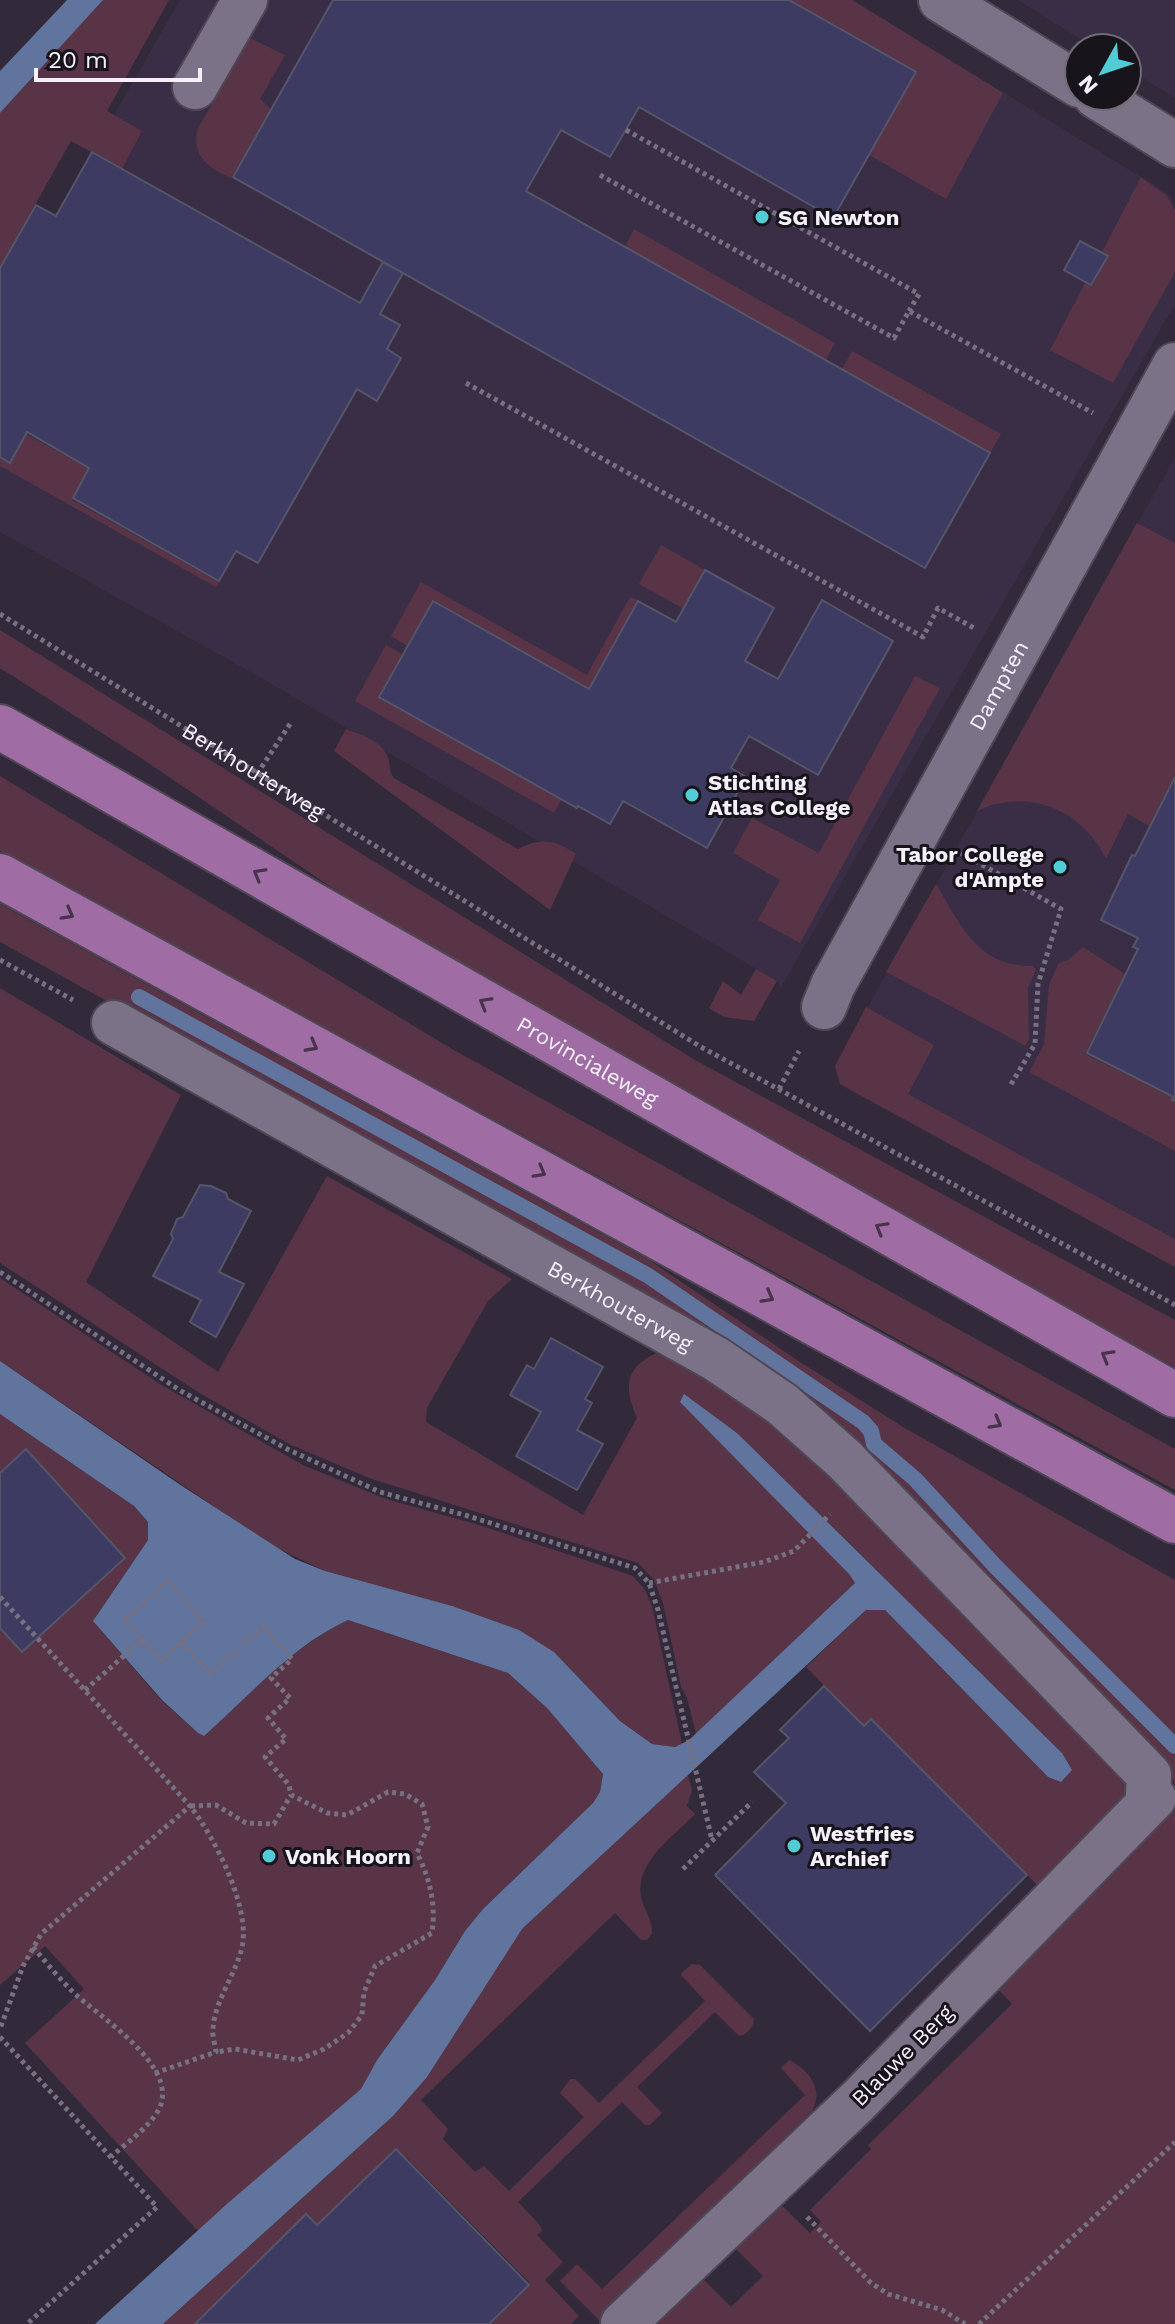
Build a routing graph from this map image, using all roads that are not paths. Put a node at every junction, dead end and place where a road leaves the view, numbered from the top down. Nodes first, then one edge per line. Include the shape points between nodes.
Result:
1 (245, 0) edge
2 (941, 0) edge
3 (1063, 75) edge
4 (195, 87) dead end
5 (1122, 112) edge
6 (1175, 145) edge
7 (1175, 365) edge
8 (0, 727) edge
9 (0, 876) edge
10 (824, 1007) dead end
11 (114, 1023) road end
12 (1175, 1395) edge
13 (1175, 1521) edge
14 (1149, 1775) joint
15 (623, 2324) edge

1 - 4 street
2 - 3 street
5 - 6 street
7 - 10 street, Dampten
12 -> 8 main road, Provincialeweg
9 -> 13 main road
11 - 14 street, Berkhouterweg via 702,1351 782,1404 851,1467
14 - 15 street, Blauwe Berg via 1148,1795 1154,1798 869,2090

